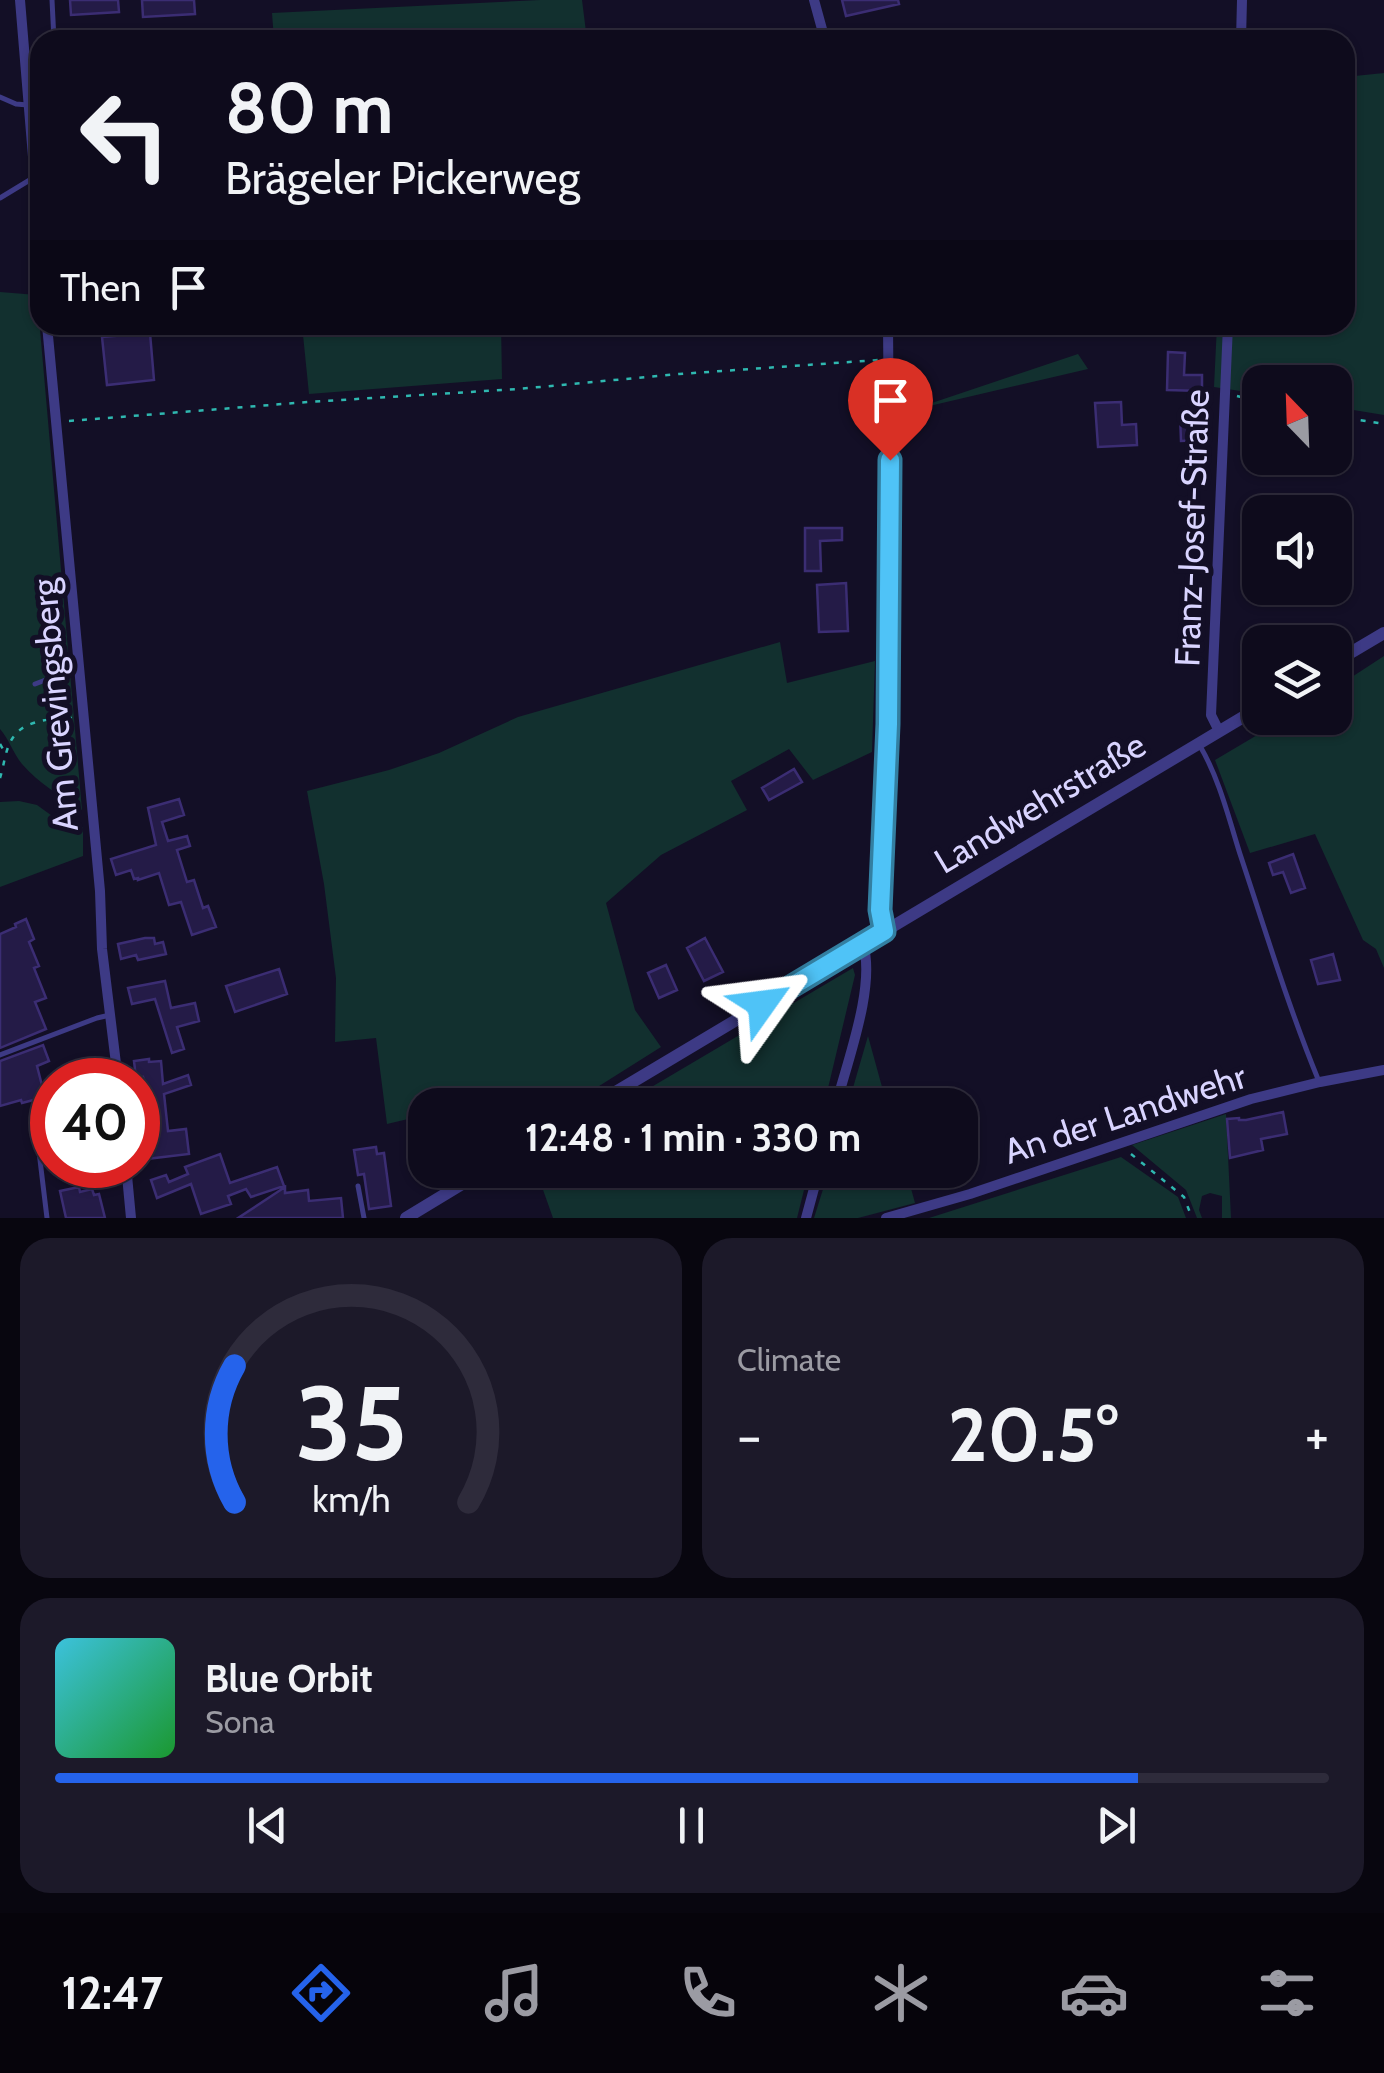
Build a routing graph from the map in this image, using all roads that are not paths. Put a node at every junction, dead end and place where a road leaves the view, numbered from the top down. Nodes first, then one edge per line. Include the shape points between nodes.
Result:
1 (20, 0) edge
2 (52, 0) edge
3 (814, 0) edge
4 (1242, 0) edge
5 (54, 30) edge
6 (822, 30) edge
7 (1240, 30) edge
8 (30, 71) edge
9 (0, 97) edge
10 (30, 105) edge
11 (30, 180) edge
12 (0, 197) edge
13 (48, 335) edge
14 (889, 335) edge
15 (1228, 335) edge
16 (1384, 632) edge
17 (1352, 652) edge
18 (79, 672) junction
19 (35, 684) dead end
20 (1242, 717) edge
21 (1219, 731) junction
22 (1198, 744) junction
23 (884, 931) junction
24 (863, 944) junction
25 (112, 1015) junction
26 (0, 1055) edge
27 (116, 1058) edge
28 (1384, 1070) edge
29 (1320, 1082) junction
30 (622, 1088) edge
31 (840, 1088) edge
32 (358, 1186) dead end
33 (43, 1188) edge
34 (128, 1188) edge
35 (455, 1188) edge
36 (814, 1188) edge
37 (47, 1218) edge
38 (131, 1218) edge
39 (364, 1218) edge
40 (406, 1218) edge
41 (806, 1218) edge
42 (886, 1218) edge

1 - 8 street
2 - 5 lane
3 - 6 street
4 - 7 street
9 - 10 lane
11 - 12 lane
13 - 18 street, Am Grevingsberg
14 - 23 street
15 - 21 street, Franz-Josef-Straße via 1212,715
16 - 17 street
18 - 19 lane
18 - 25 street, Am Grevingsberg
20 - 21 street, Landwehrstraße
21 - 22 street, Landwehrstraße
22 - 23 street, Landwehrstraße
22 - 29 lane
23 - 24 street, Landwehrstraße
24 - 30 street, Landwehrstraße
24 - 31 street via 863,999
25 - 26 lane
25 - 27 street, Am Grevingsberg
28 - 29 street, An der Landwehr
29 - 42 street, An der Landwehr
32 - 39 lane
33 - 37 lane
34 - 38 street
35 - 40 street
36 - 41 street

